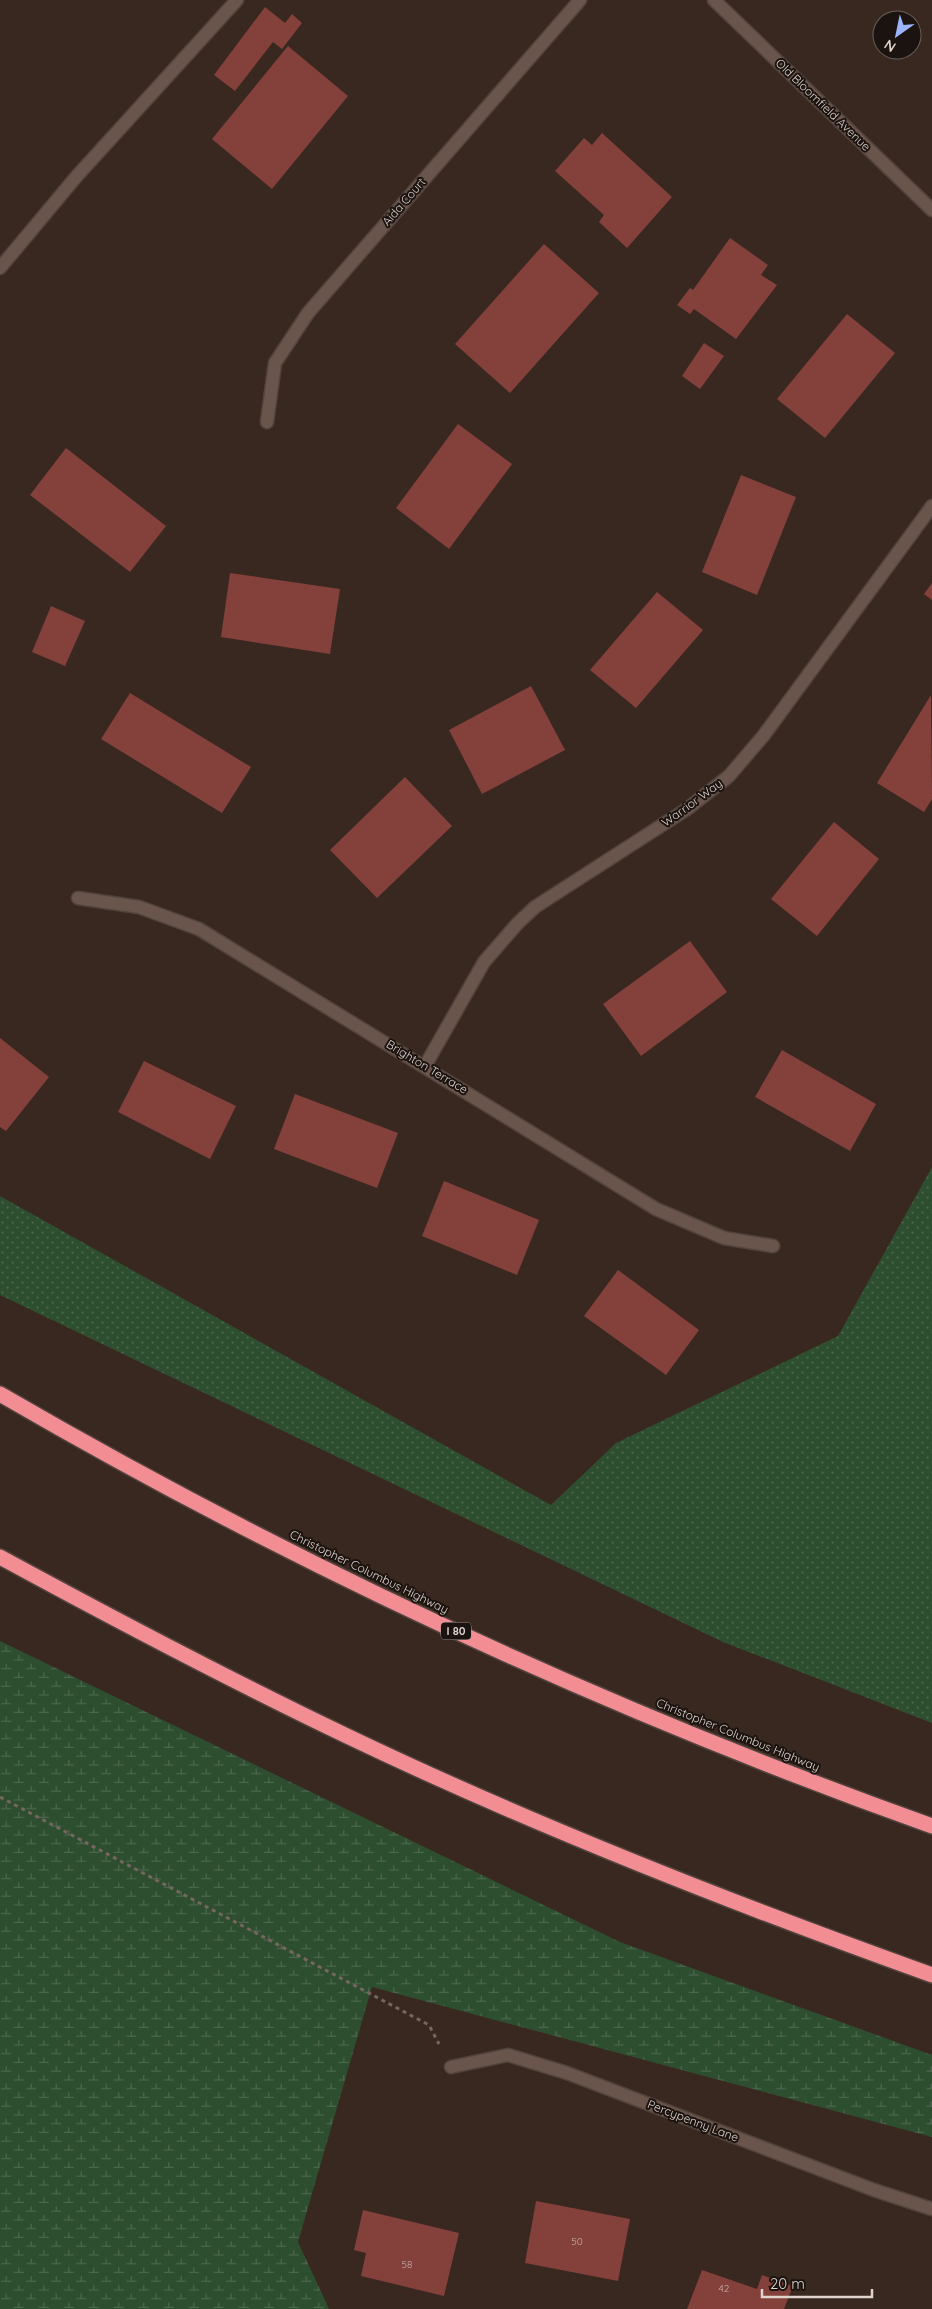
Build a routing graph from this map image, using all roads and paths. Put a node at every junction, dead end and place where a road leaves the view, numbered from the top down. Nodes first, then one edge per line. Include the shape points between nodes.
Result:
1 (237, 0) edge
2 (580, 0) edge
3 (722, 2) edge
4 (932, 210) edge
5 (0, 268) edge
6 (266, 422) dead end
7 (932, 506) edge
8 (78, 898) dead end
9 (425, 1066) junction
10 (773, 1246) dead end
11 (0, 1394) edge
12 (0, 1557) edge
13 (0, 1797) edge
14 (932, 1826) edge
15 (932, 1975) edge
16 (451, 2067) joint
17 (932, 2209) edge

1 - 5 street via 76,177
2 - 6 street, Aida Court via 308,313 275,363
3 - 4 street, Old Bloomfield Avenue
7 - 9 street, Warrior Way via 764,735 729,776 687,809 535,907 517,924 484,962
8 - 9 street, Brighton Terrace via 139,907 199,929
9 - 10 street, Brighton Terrace via 656,1209 724,1238
11 - 14 highway, Christopher Columbus Highway / I 80 via 167,1487 417,1613 657,1719
12 - 15 highway via 233,1679 473,1793 728,1900
13 - 16 path via 429,2025
16 - 17 street, Percypenny Lane via 508,2054

